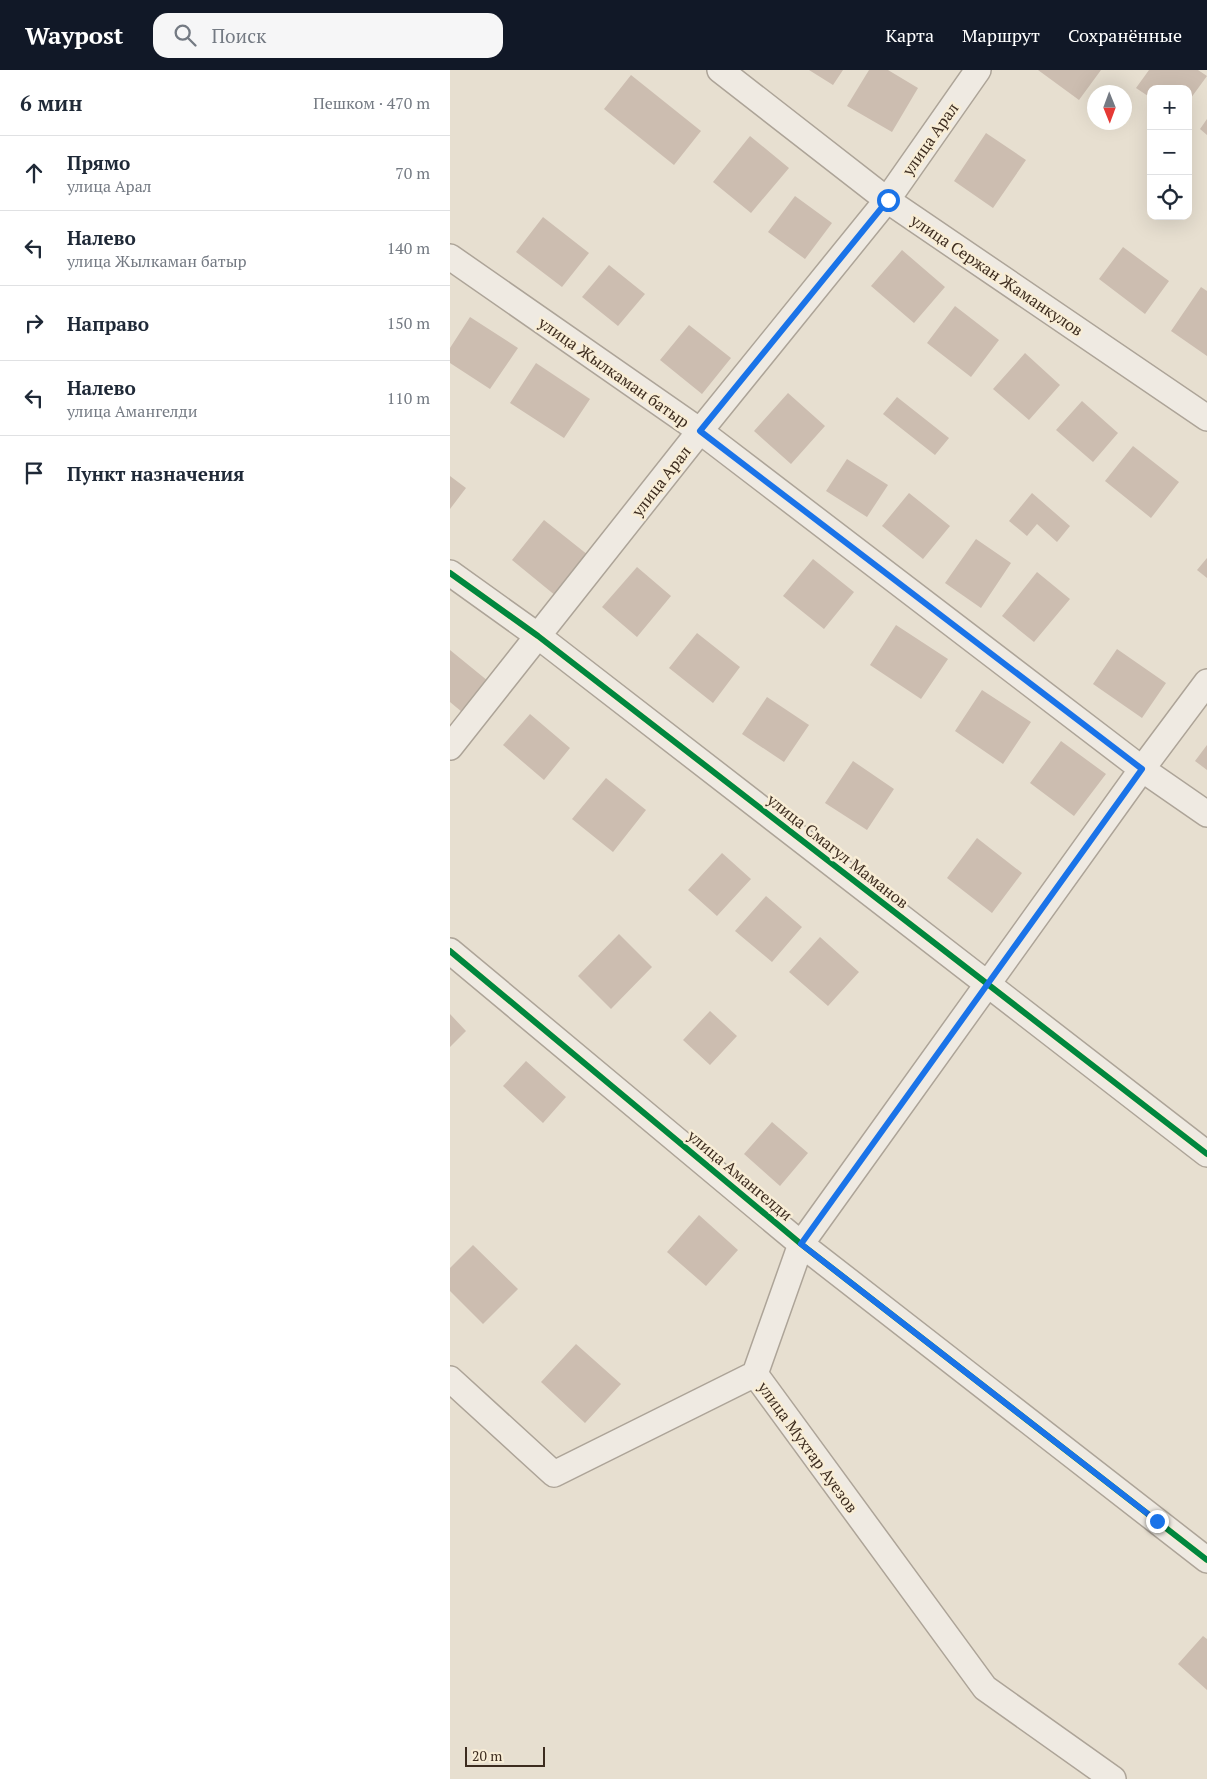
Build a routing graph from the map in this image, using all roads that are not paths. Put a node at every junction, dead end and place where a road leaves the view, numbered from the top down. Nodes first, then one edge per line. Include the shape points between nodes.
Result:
1 (720, 70) edge
2 (978, 70) edge
3 (888, 200) junction
4 (450, 258) edge
5 (1207, 418) edge
6 (700, 431) junction
7 (450, 572) edge
8 (538, 636) junction
9 (1207, 682) edge
10 (450, 747) edge
11 (1142, 769) junction
12 (1207, 814) edge
13 (450, 952) edge
14 (987, 984) junction
15 (1207, 1154) edge
16 (801, 1244) junction
17 (754, 1374) junction
18 (450, 1379) edge
19 (1207, 1560) edge
20 (1113, 1779) edge

1 - 3 street, улица Сержан Жаманкулов
2 - 3 street, улица Арал
3 - 5 street, улица Сержан Жаманкулов
3 - 6 street, улица Арал
4 - 6 street, улица Жылкаман батыр
6 - 8 street, улица Арал
6 - 11 street, улица Жылкаман батыр
7 - 8 street, улица Смагул Маманов
8 - 10 street, улица Арал
8 - 14 street, улица Смагул Маманов
9 - 11 street
11 - 12 street, улица Жылкаман батыр
11 - 14 street
13 - 16 street, улица Амангелди
14 - 15 street, улица Смагул Маманов
14 - 16 street
16 - 17 street
16 - 19 street, улица Амангелди
17 - 18 street, улица Мухтар Ауезов via 554,1474
17 - 20 street, улица Мухтар Ауезов via 985,1688

